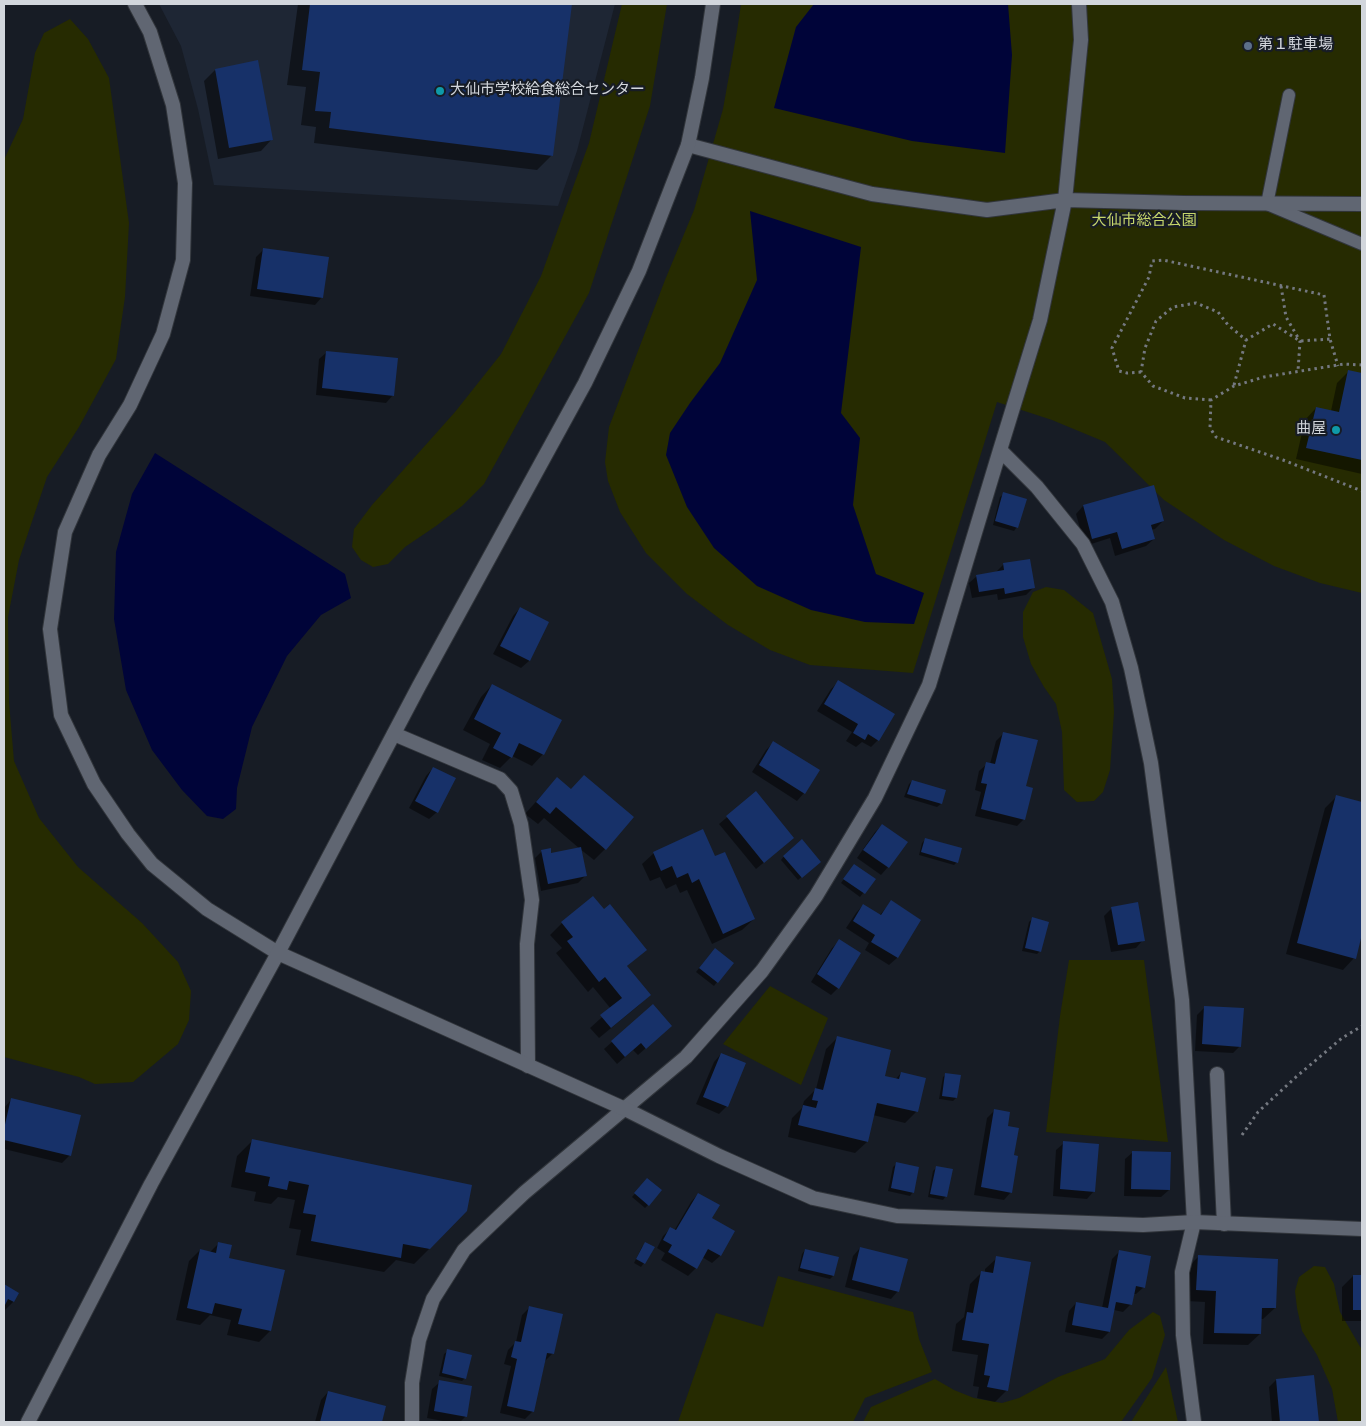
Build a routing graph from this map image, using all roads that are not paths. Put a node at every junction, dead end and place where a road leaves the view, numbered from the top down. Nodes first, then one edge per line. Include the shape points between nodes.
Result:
1 (136, 4) edge
2 (713, 4) edge
3 (1079, 4) edge
4 (1289, 95) dead end
5 (688, 145) junction
6 (1065, 200) junction
7 (1268, 204) junction
8 (1362, 204) edge
9 (1362, 244) edge
10 (1000, 450) junction
11 (394, 734) junction
12 (278, 953) junction
13 (528, 1066) junction
14 (1217, 1074) dead end
15 (625, 1109) junction
16 (1194, 1222) junction
17 (1224, 1224) junction
18 (1362, 1229) edge
19 (28, 1422) edge
20 (412, 1422) edge
21 (1194, 1422) edge

1 - 12 street via 150,32 173,104 185,183 183,260 163,334 130,405 99,455 65,532 50,629 61,714 94,784 152,864 207,909
2 - 5 street
3 - 6 street via 1081,40
4 - 7 lane
5 - 6 street via 872,194 987,210
5 - 11 street via 639,270 585,383
6 - 7 street
6 - 10 street via 1040,320
7 - 8 street
7 - 9 lane
10 - 15 street via 929,685 875,798 816,896 762,971 686,1057
10 - 16 street via 1037,488 1083,544 1112,602 1131,668 1151,763 1182,1000
11 - 12 street
11 - 13 street via 500,780 511,792 521,824 532,900 527,944
12 - 13 street
12 - 19 street via 151,1184
13 - 15 street
14 - 17 street
15 - 16 street via 718,1156 813,1198 897,1216 1143,1225
15 - 20 street via 524,1192 464,1250 433,1299 419,1340 412,1383
16 - 17 street
16 - 21 street via 1182,1272 1183,1335
17 - 18 street

